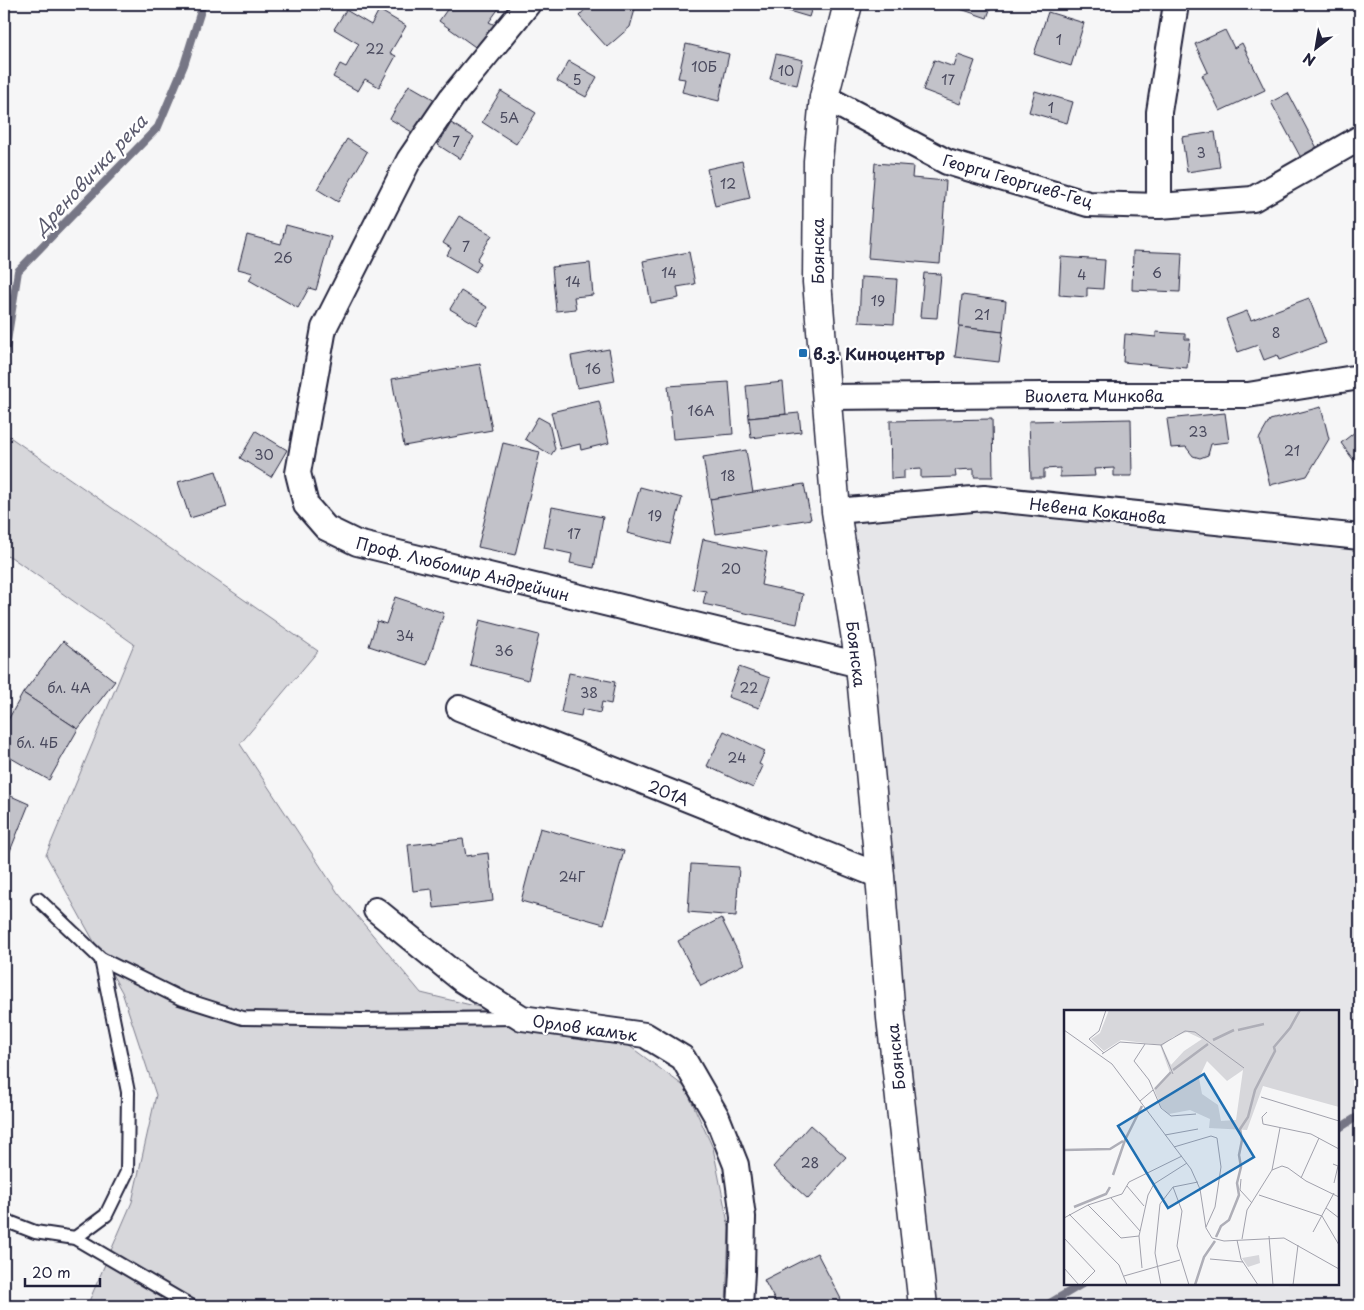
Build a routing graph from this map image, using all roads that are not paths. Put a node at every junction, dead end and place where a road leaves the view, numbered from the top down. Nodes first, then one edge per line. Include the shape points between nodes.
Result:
1 (528, 4) edge
2 (848, 4) edge
3 (1176, 4) edge
4 (824, 97) junction
5 (1360, 138) edge
6 (1159, 206) junction
7 (1360, 378) edge
8 (826, 397) junction
9 (836, 511) junction
10 (1360, 537) edge
11 (860, 666) junction
12 (459, 708) dead end
13 (880, 876) junction
14 (38, 900) dead end
15 (376, 910) dead end
16 (101, 959) junction
17 (522, 1018) junction
18 (4, 1220) edge
19 (75, 1238) junction
20 (191, 1306) edge
21 (740, 1306) edge
22 (923, 1306) edge

1 - 11 street, Проф. Любомир Андрейчин via 452,97 409,160 324,328 298,473 306,505 326,528 357,543
2 - 4 main road, Боянска
3 - 6 street via 1159,112
4 - 6 street, Георги Георгиев-Гец via 947,162 1088,204
4 - 8 main road, Боянска via 818,161 817,282
5 - 6 street, Георги Георгиев-Гец via 1253,199
7 - 8 street, Виолета Минкова via 1248,395
8 - 9 main road, Боянска
9 - 10 street, Невена Коканова via 984,498
9 - 11 main road, Боянска
11 - 13 main road, Боянска
12 - 13 street, 201А
13 - 22 main road, Боянска via 891,1018
14 - 16 lane
15 - 17 street, Орлов камък via 462,980
16 - 17 lane via 180,998 243,1018
16 - 19 lane via 128,1092 127,1172 106,1215
17 - 21 street, Орлов камък via 645,1035 683,1058 717,1117 736,1166 743,1217
18 - 19 lane via 35,1232
19 - 20 lane

